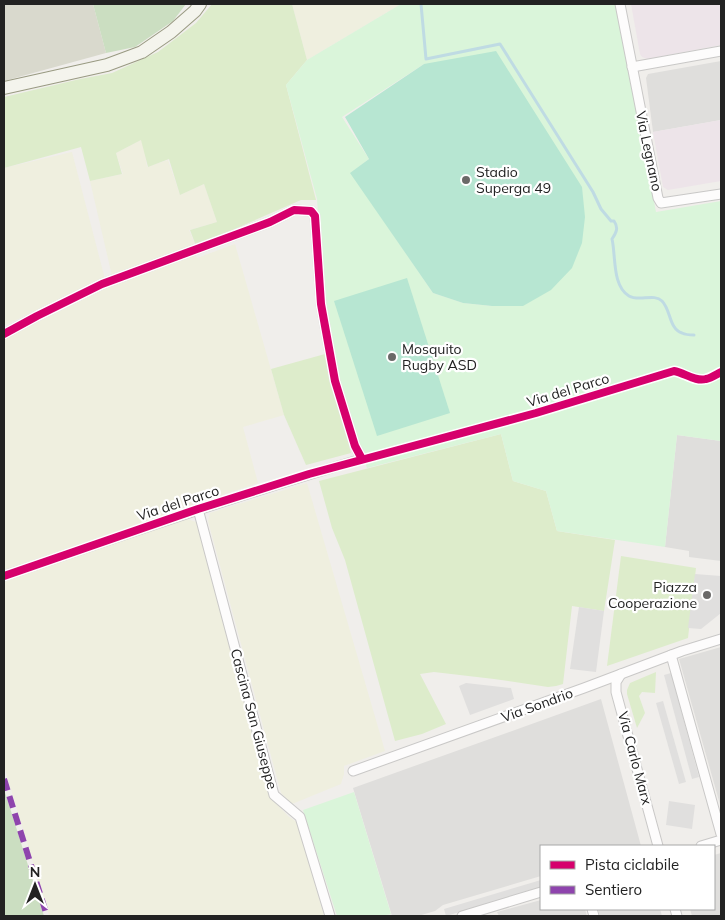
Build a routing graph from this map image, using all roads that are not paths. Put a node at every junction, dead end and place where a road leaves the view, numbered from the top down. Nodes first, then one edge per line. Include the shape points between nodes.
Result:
1 (200, 4) edge
2 (620, 4) edge
3 (721, 51) edge
4 (632, 67) junction
5 (4, 88) edge
6 (721, 194) edge
7 (4, 334) edge
8 (198, 509) junction
9 (4, 576) edge
10 (721, 639) edge
11 (671, 655) junction
12 (624, 673) junction
13 (353, 771) dead end
14 (721, 834) edge
15 (721, 840) edge
16 (658, 845) edge
17 (704, 845) edge
18 (540, 892) edge
19 (490, 912) edge
20 (330, 916) edge
21 (462, 916) edge

1 - 5 main road via 171,32 142,52 107,65
2 - 4 street
3 - 4 street
4 - 6 street, Via Legnano via 661,204
7 - 8 street, Via del Parco via 102,284 270,222 294,210 310,211 315,216 321,304 335,381 362,459
8 - 9 street, Via del Parco
8 - 20 street, Cascina San Giuseppe via 274,795 300,817
10 - 11 street, Via Sondrio
11 - 12 street, Via Sondrio
11 - 14 street
12 - 13 street, Via Sondrio
12 - 16 street, Via Carlo Marx via 617,679 616,692
15 - 17 street
18 - 19 street
19 - 21 street

